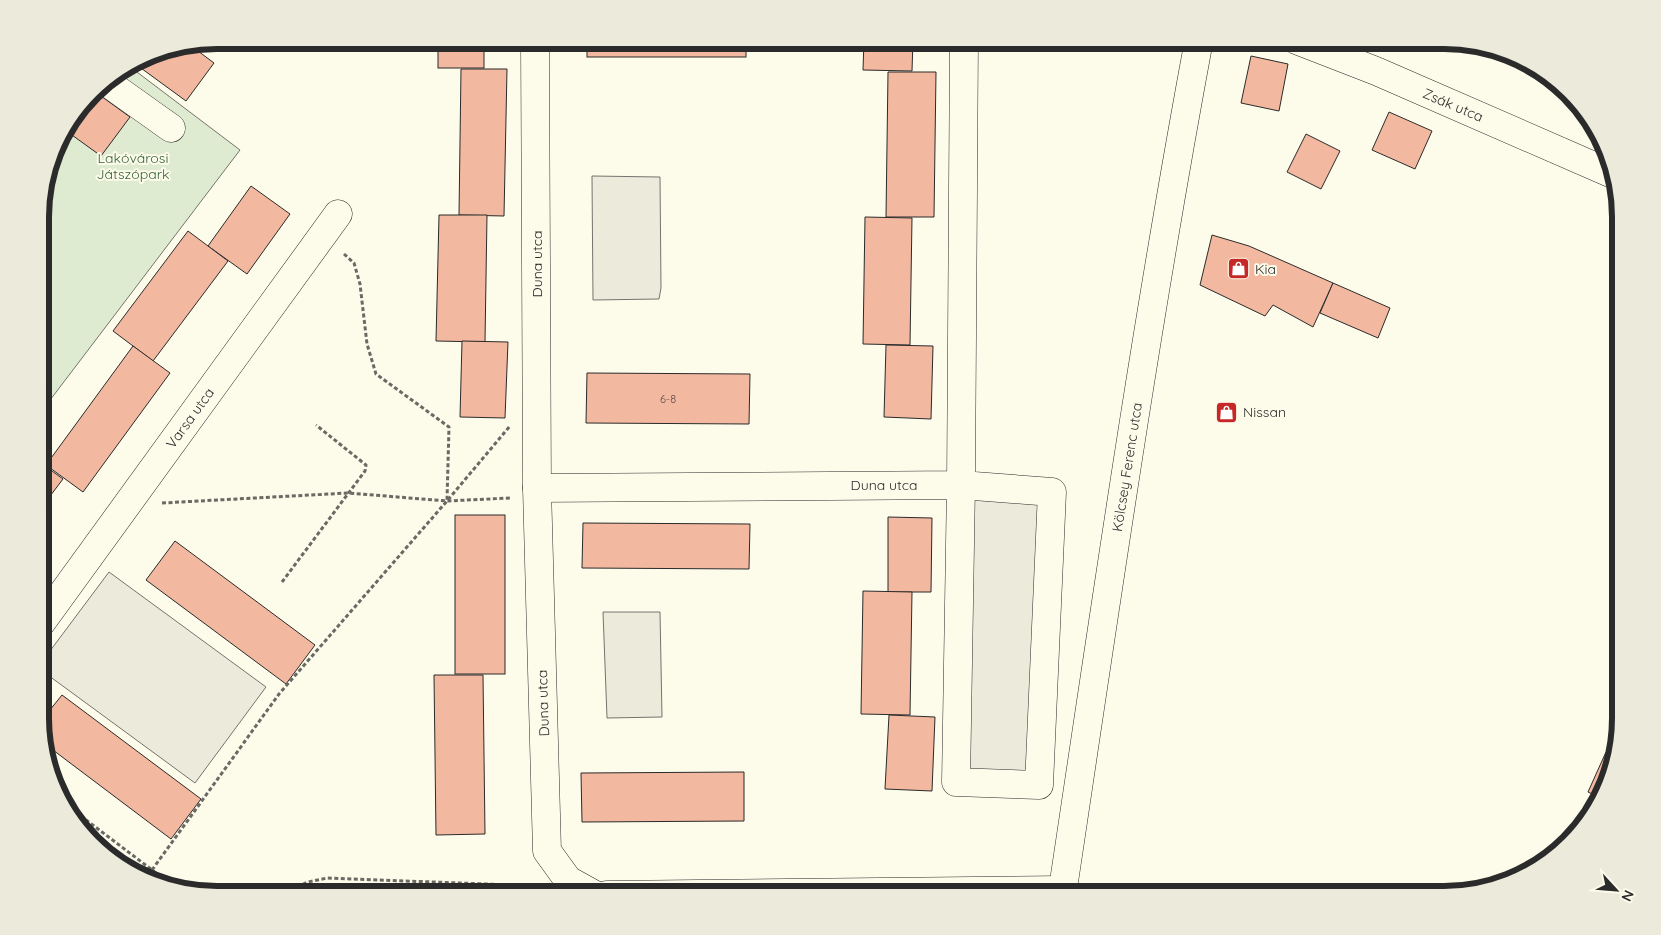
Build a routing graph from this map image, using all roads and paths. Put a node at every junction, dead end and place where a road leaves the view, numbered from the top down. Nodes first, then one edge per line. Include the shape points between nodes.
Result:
1 (535, 49) edge
2 (964, 49) edge
3 (1196, 49) edge
4 (1319, 49) edge
5 (112, 86) edge
6 (171, 128) dead end
7 (1606, 171) edge
8 (338, 214) dead end
9 (322, 235) junction
10 (537, 393) junction
11 (316, 425) dead end
12 (960, 485) junction
13 (538, 492) junction
14 (348, 493) junction
15 (447, 501) junction
16 (127, 504) junction
17 (282, 582) dead end
18 (49, 613) edge
19 (79, 815) edge
20 (152, 870) junction
21 (160, 876) edge
22 (299, 886) edge
23 (516, 886) edge
24 (579, 886) edge
25 (1063, 886) edge

1 - 10 street, Duna utca
2 - 12 street
3 - 25 street, Kölcsey Ferenc utca via 1118,519
4 - 7 street, Zsák utca
5 - 6 street
8 - 9 street, Varsa utca
9 - 15 path via 354,263 360,284 367,344 376,374 449,427
9 - 16 street, Varsa utca
10 - 13 street, Duna utca
10 - 15 path
11 - 14 path via 366,465
12 - 12 street via 956,782 1039,785 1052,492
12 - 13 street, Duna utca
13 - 15 path
13 - 24 street, Duna utca via 547,851 568,880
14 - 15 path
14 - 16 path
14 - 17 path
15 - 20 path via 279,694
16 - 18 street, Varsa utca
19 - 20 path
20 - 21 path
22 - 23 path via 327,878

